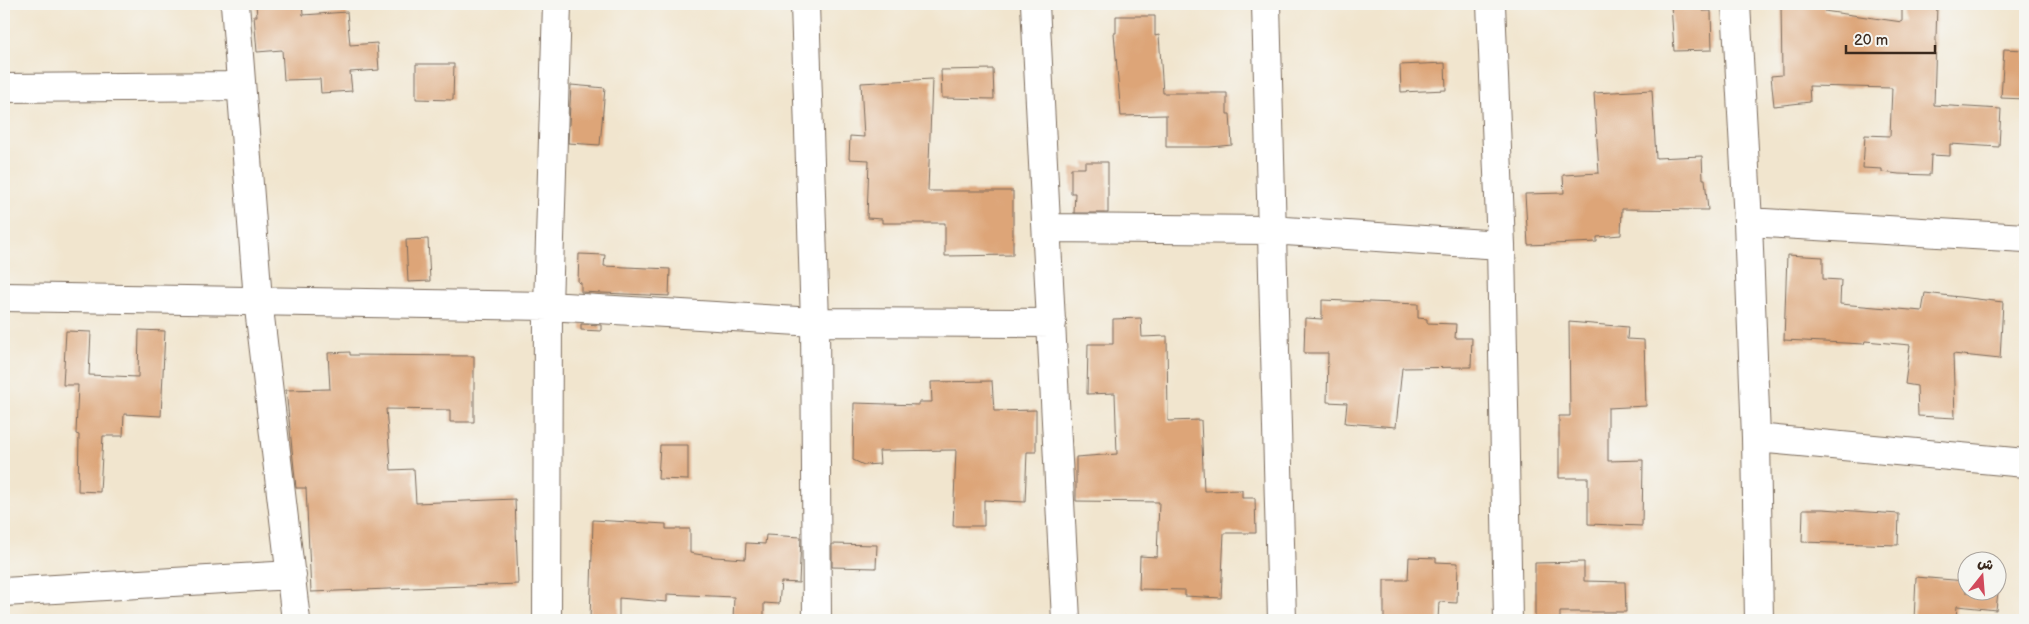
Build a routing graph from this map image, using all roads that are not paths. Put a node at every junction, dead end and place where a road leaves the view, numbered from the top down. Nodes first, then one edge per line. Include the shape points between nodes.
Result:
1 (235, 4) edge
2 (557, 4) edge
3 (805, 4) edge
4 (1035, 4) edge
5 (1266, 4) edge
6 (1491, 4) edge
7 (1736, 4) edge
8 (241, 86) junction
9 (4, 88) edge
10 (1748, 222) junction
11 (1048, 228) junction
12 (1270, 230) junction
13 (2025, 238) edge
14 (1500, 245) junction
15 (4, 297) edge
16 (258, 300) junction
17 (548, 306) junction
18 (815, 322) junction
19 (1052, 323) junction
20 (1756, 438) junction
21 (2025, 463) edge
22 (292, 574) junction
23 (4, 592) edge
24 (296, 620) edge
25 (547, 620) edge
26 (818, 620) edge
27 (1066, 620) edge
28 (1282, 620) edge
29 (1508, 620) edge
30 (1759, 620) edge

1 - 8 street
2 - 17 street
3 - 18 street
4 - 11 street
5 - 12 street
6 - 14 street
7 - 10 street
8 - 9 street
8 - 16 street
10 - 13 street
10 - 20 street
11 - 12 street
11 - 19 street
12 - 14 street
12 - 28 street
14 - 29 street
15 - 16 street
16 - 17 street
16 - 22 street
17 - 18 street
17 - 25 street
18 - 19 street
18 - 26 street
19 - 27 street
20 - 21 street
20 - 30 street
22 - 23 street
22 - 24 street

